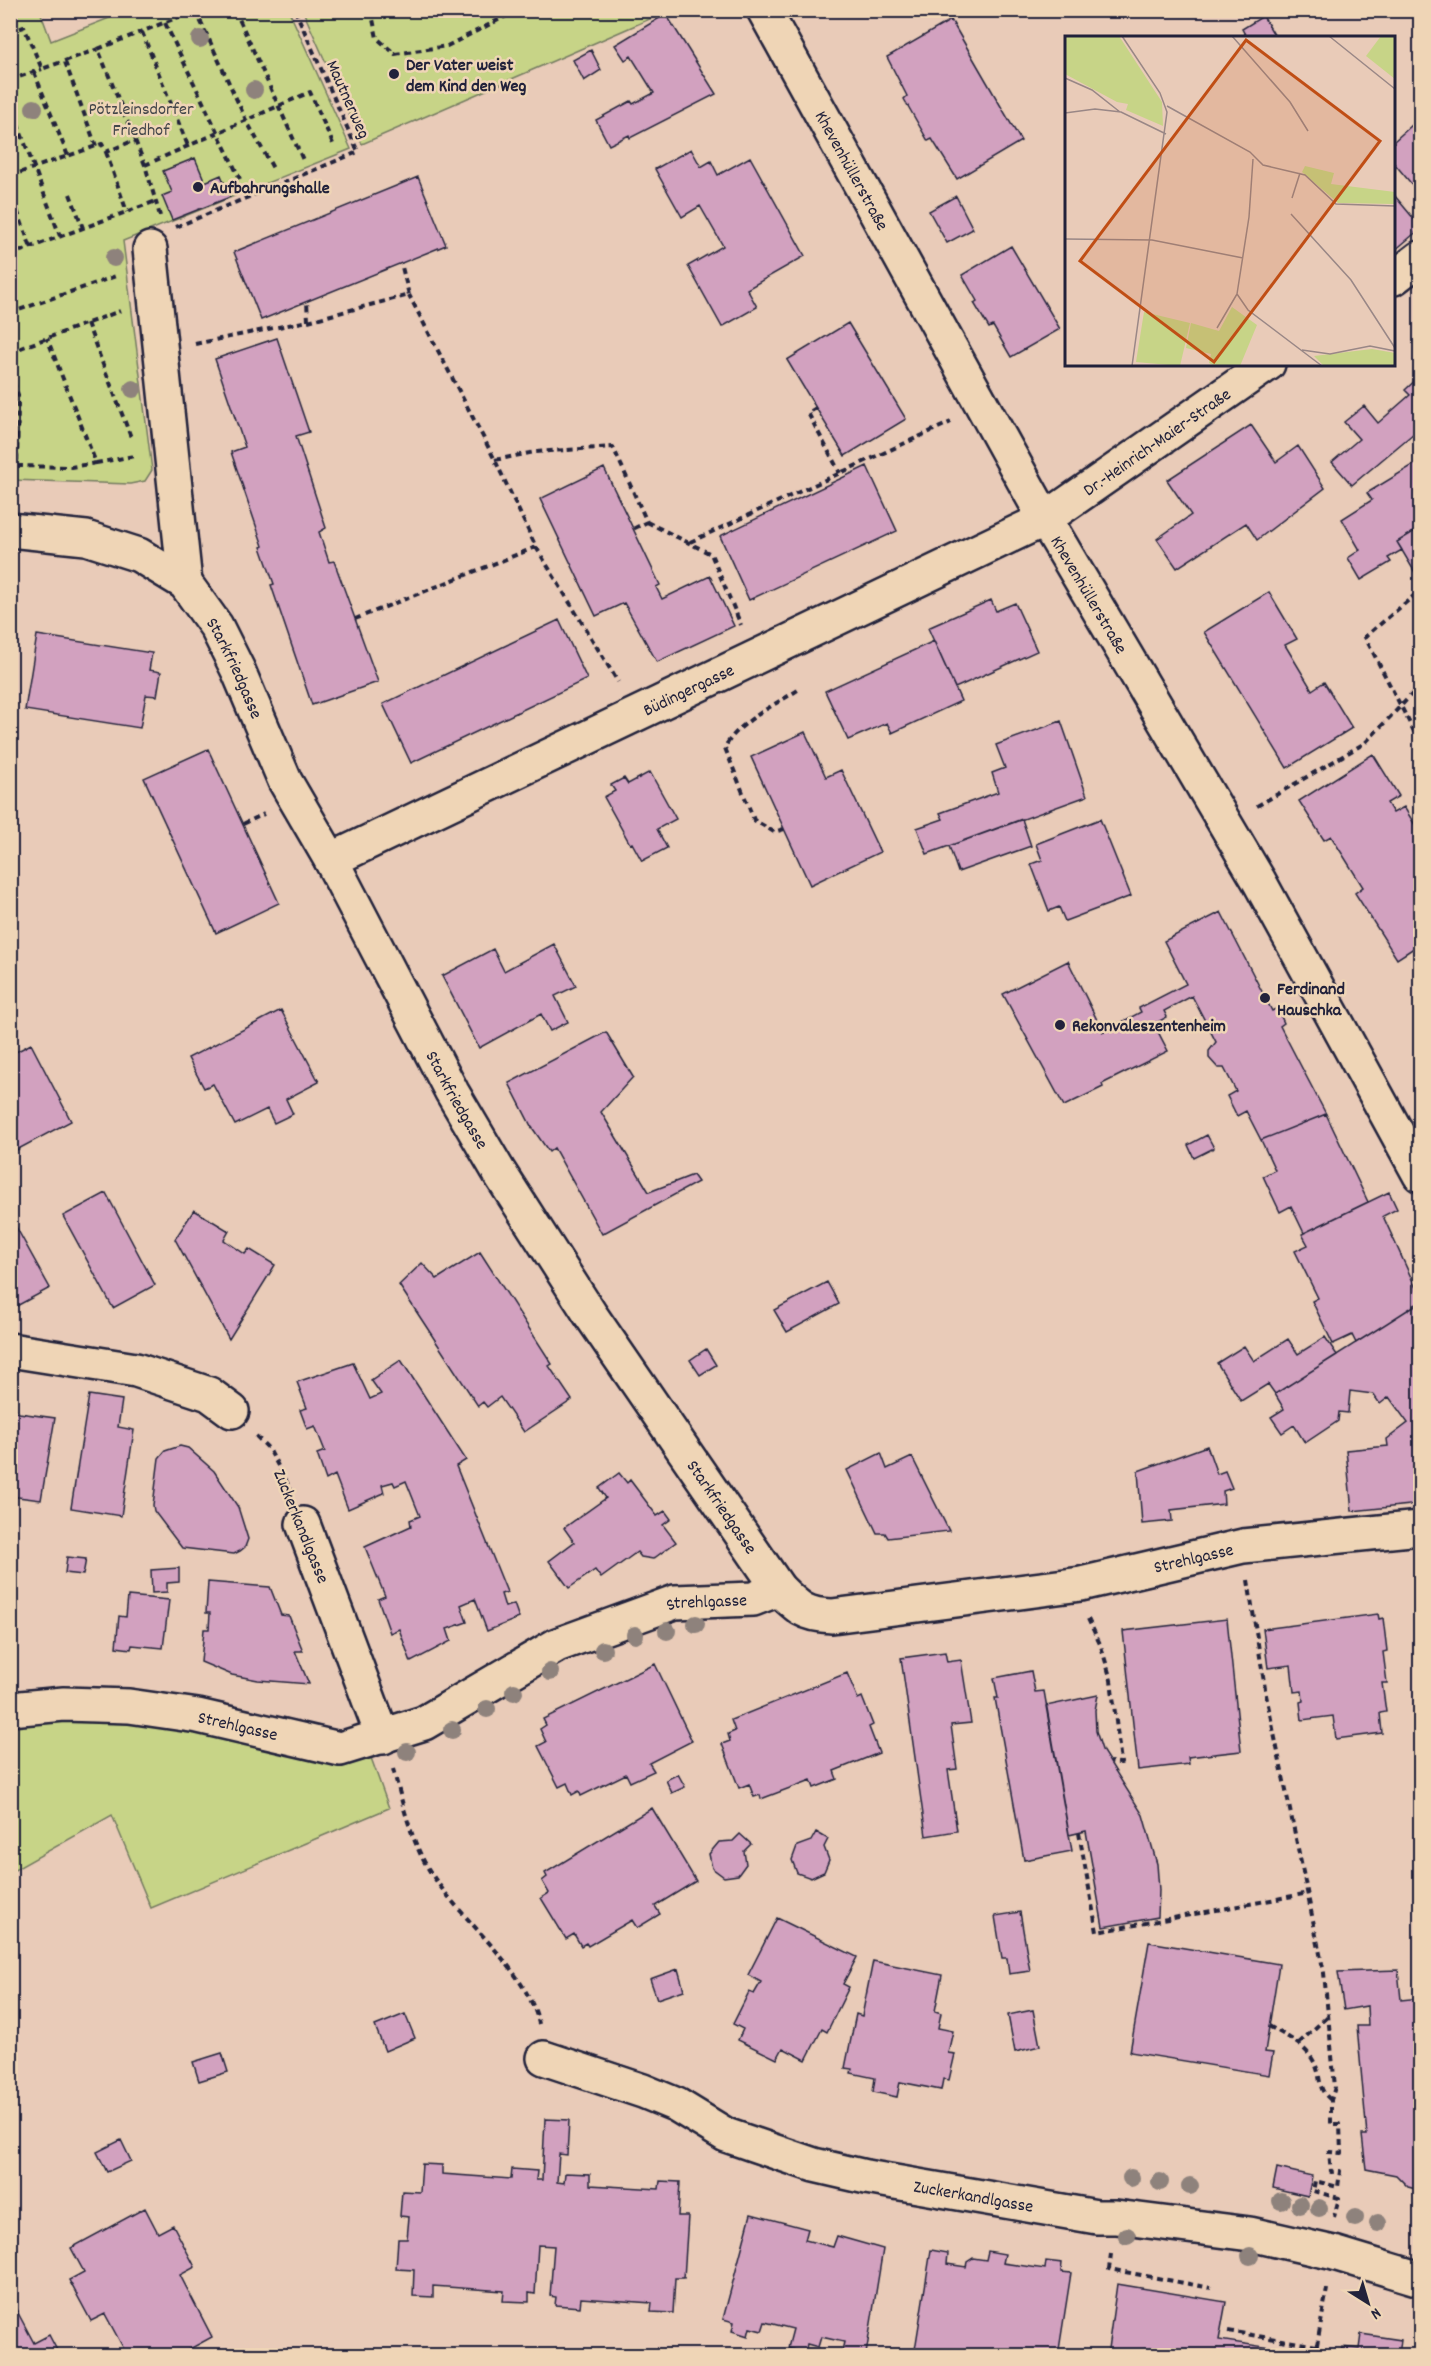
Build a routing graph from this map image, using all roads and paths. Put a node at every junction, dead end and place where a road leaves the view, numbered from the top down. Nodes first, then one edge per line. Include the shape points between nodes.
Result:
1 (236, 10) edge
2 (295, 10) edge
3 (371, 10) edge
4 (506, 10) edge
5 (518, 10) edge
6 (764, 10) edge
7 (196, 11) edge
8 (511, 14) junction
9 (165, 23) junction
10 (11, 31) edge
11 (142, 32) junction
12 (98, 49) junction
13 (65, 62) junction
14 (42, 69) junction
15 (34, 72) junction
16 (10, 80) edge
17 (10, 104) edge
18 (279, 104) junction
19 (246, 120) junction
20 (218, 132) junction
21 (135, 140) junction
22 (96, 146) junction
23 (188, 146) junction
24 (334, 146) dead end
25 (106, 152) junction
26 (68, 156) junction
27 (303, 160) dead end
28 (145, 165) junction
29 (36, 167) junction
30 (274, 170) dead end
31 (10, 176) edge
32 (240, 179) dead end
33 (10, 191) edge
34 (70, 194) dead end
35 (157, 201) junction
36 (128, 212) junction
37 (83, 228) junction
38 (60, 236) junction
39 (161, 239) junction
40 (31, 248) junction
41 (10, 255) edge
42 (1420, 258) edge
43 (401, 263) dead end
44 (116, 275) dead end
45 (1395, 277) edge
46 (409, 295) junction
47 (308, 301) dead end
48 (123, 310) dead end
49 (10, 313) edge
50 (308, 321) junction
51 (87, 323) junction
52 (47, 338) junction
53 (162, 350) junction
54 (10, 352) edge
55 (1265, 366) edge
56 (10, 372) edge
57 (816, 408) dead end
58 (956, 420) dead end
59 (495, 460) junction
60 (96, 463) junction
61 (10, 465) edge
62 (17, 466) junction
63 (840, 472) junction
64 (1045, 519) junction
65 (647, 522) junction
66 (633, 529) dead end
67 (10, 530) edge
68 (690, 542) junction
69 (536, 547) junction
70 (185, 583) junction
71 (1416, 594) dead end
72 (355, 619) dead end
73 (752, 659) junction
74 (617, 680) dead end
75 (1420, 686) edge
76 (798, 690) dead end
77 (1400, 706) junction
78 (1420, 743) edge
79 (1226, 825) junction
80 (784, 829) dead end
81 (331, 860) junction
82 (1420, 1175) edge
83 (10, 1350) edge
84 (232, 1411) joint
85 (303, 1524) joint
86 (1420, 1528) edge
87 (1243, 1546) junction
88 (779, 1589) junction
89 (1084, 1611) dead end
90 (10, 1709) edge
91 (382, 1737) junction
92 (1110, 1762) dead end
93 (1079, 1833) dead end
94 (1308, 1893) junction
95 (1328, 2016) junction
96 (1269, 2026) dead end
97 (1299, 2043) junction
98 (544, 2058) joint
99 (1331, 2100) junction
100 (1330, 2252) junction
101 (1109, 2270) dead end
102 (1420, 2279) edge
103 (1211, 2288) dead end
104 (1228, 2331) dead end
105 (1317, 2346) junction
106 (1315, 2355) edge

1 - 18 path
2 - 39 path, Mautnerweg via 358,152
3 - 8 path via 377,38 395,54 447,46
4 - 8 path
5 - 8 path
6 - 64 street, Khevenhüllerstraße
7 - 9 path
7 - 19 path
9 - 11 path
9 - 20 path
10 - 14 path via 24,27
11 - 12 path
11 - 23 path
12 - 13 path
12 - 21 path
13 - 14 path
13 - 22 path
14 - 15 path
15 - 16 path
15 - 26 path
17 - 29 path
18 - 19 path
18 - 24 path via 310,92
18 - 27 path
19 - 20 path
19 - 30 path
20 - 23 path
20 - 32 path
21 - 25 path
21 - 28 path
22 - 25 path via 102,144
22 - 26 path
23 - 28 path
25 - 36 path
26 - 29 path
28 - 35 path
29 - 31 path
29 - 38 path
33 - 40 path
34 - 37 path
35 - 36 path
35 - 39 path
36 - 37 path
37 - 38 path
38 - 40 path
39 - 53 street
40 - 41 path
42 - 45 street
43 - 46 path
44 - 49 path
46 - 50 path
46 - 59 path
47 - 50 path
48 - 51 path
50 - 53 path
51 - 52 path
51 - 60 path via 133,442 134,456
52 - 54 path
52 - 60 path
53 - 70 street
55 - 64 street, Dr.-Heinrich-Maier-Straße
56 - 62 path via 18,395
57 - 63 path via 808,413
58 - 63 path
59 - 65 path via 535,452 613,447
59 - 69 path
60 - 62 path via 72,467
61 - 62 path
63 - 68 path
64 - 73 street, Büdingergasse
64 - 79 street, Khevenhüllerstraße
65 - 66 path
65 - 68 path
67 - 70 street, Starkfriedgasse via 86,538 139,555
68 - 73 path via 711,554
69 - 72 path
69 - 74 path
70 - 81 street, Starkfriedgasse via 216,626 285,781
71 - 77 path via 1365,637
73 - 81 street, Büdingergasse
75 - 77 path
76 - 80 path via 729,738 725,748 754,820 774,832
77 - 78 path
77 - 79 path via 1365,743
79 - 82 street, Khevenhüllerstraße
81 - 88 street, Starkfriedgasse via 452,1092 505,1181 590,1314
83 - 84 street via 136,1370 209,1394
84 - 85 path, Zuckerkandlgasse via 269,1449 291,1489
85 - 91 street, Zuckerkandlgasse
86 - 87 street, Strehlgasse
87 - 88 street, Strehlgasse via 1081,1584 832,1616 798,1608
87 - 94 path via 1266,1695
88 - 91 street, Strehlgasse via 753,1599 675,1602 557,1645 424,1723
89 - 92 path via 1101,1646 1111,1680 1121,1763
90 - 91 street, Strehlgasse via 64,1704 129,1706 198,1716 340,1749
91 - 98 path via 425,1863 443,1890 519,1978 538,2021
93 - 94 path via 1097,1932
94 - 95 path
95 - 97 path
95 - 99 path via 1335,2087
96 - 97 path
97 - 99 path via 1317,2067 1322,2093
98 - 100 street, Zuckerkandlgasse via 643,2091 726,2134 814,2165 1097,2217 1250,2234
99 - 100 path via 1331,2124 1340,2124 1341,2153 1329,2152 1331,2172 1340,2171 1338,2187 1316,2181 1312,2191 1339,2198
100 - 102 street, Zuckerkandlgasse
100 - 105 path
101 - 103 path
104 - 105 path
105 - 106 path

